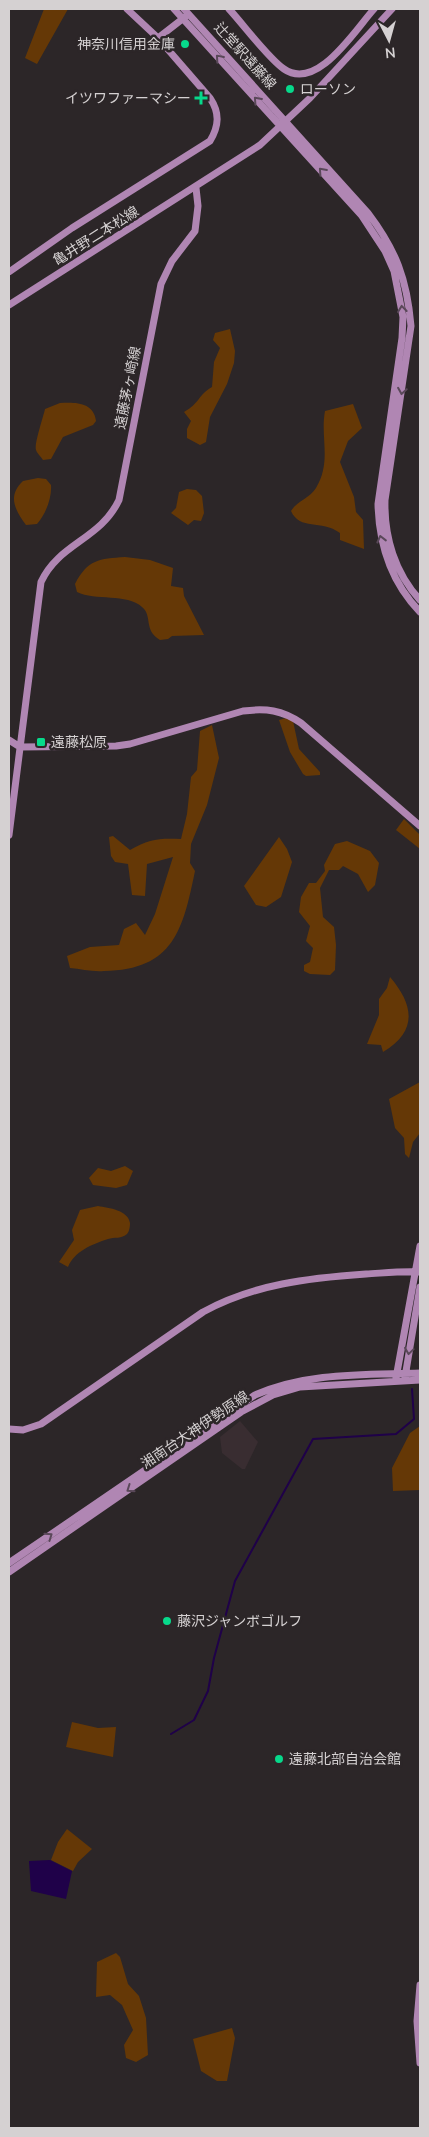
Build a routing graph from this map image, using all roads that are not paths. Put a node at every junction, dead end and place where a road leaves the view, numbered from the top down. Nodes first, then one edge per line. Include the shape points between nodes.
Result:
1 (127, 9) edge
2 (174, 9) edge
3 (229, 9) edge
4 (374, 9) edge
5 (392, 9) edge
6 (186, 14) edge
7 (158, 38) junction
8 (287, 121) junction
9 (282, 127) junction
10 (196, 188) junction
11 (9, 272) edge
12 (9, 305) edge
13 (420, 600) edge
14 (420, 612) edge
15 (9, 740) edge
16 (20, 747) junction
17 (420, 826) edge
18 (9, 835) edge
19 (420, 1246) edge
20 (418, 1272) edge
21 (420, 1286) edge
22 (420, 1373) edge
23 (396, 1377) junction
24 (405, 1377) junction
25 (420, 1380) edge
26 (9, 1429) edge
27 (9, 1563) edge
28 (9, 1572) edge
29 (420, 1985) edge
30 (420, 2063) edge

1 - 7 street
2 - 6 street, 辻堂駅遠藤線
3 - 4 street via 282,68 297,74 313,72 326,63
5 - 8 street
6 - 7 street
6 - 8 street, 辻堂駅遠藤線
9 -> 6 street, 辻堂駅遠藤線 via 206,43
7 - 11 street via 215,105 217,125 210,141
8 - 9 street
8 -> 13 street, 辻堂駅遠藤線 via 386,237 401,269 411,326 384,519 396,563 405,582
9 - 10 street
14 -> 9 street, 辻堂駅遠藤線 via 393,575 378,529 378,504 402,338 401,302 394,271 362,216
10 - 12 street, 亀井野二本松線
10 - 16 street, 遠藤茅ヶ崎線 via 195,231 172,260 161,284 119,500 107,521 58,556 41,582
15 - 16 street
16 - 17 street via 130,744 243,711 274,710 301,722
16 - 18 street, 遠藤茅ヶ崎線
19 - 20 street
20 - 23 street
20 - 26 street via 331,1277 266,1286 233,1297 203,1312 41,1424 23,1430
21 -> 24 street
22 - 24 street, 湘南台大神伊勢原線
23 - 24 street, 湘南台大神伊勢原線
27 -> 23 street, 湘南台大神伊勢原線 via 255,1395 298,1380
23 -> 28 street, 湘南台大神伊勢原線 via 307,1386 259,1402
24 - 25 street, 湘南台大神伊勢原線
29 - 30 street via 417,2021

